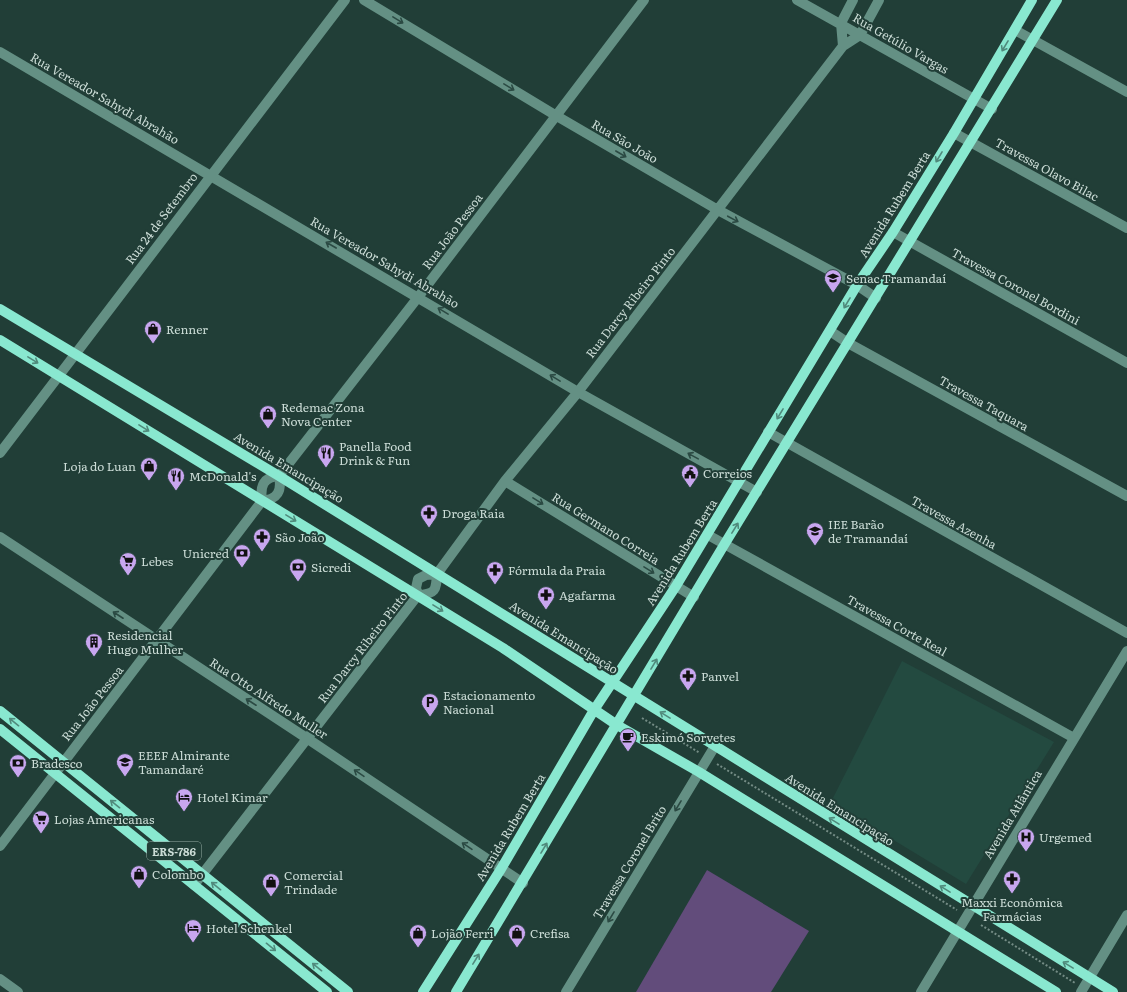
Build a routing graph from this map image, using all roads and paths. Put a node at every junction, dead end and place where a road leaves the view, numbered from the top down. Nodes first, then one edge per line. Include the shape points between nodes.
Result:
1 (346, 0) edge
2 (364, 0) edge
3 (644, 0) edge
4 (797, 0) edge
5 (853, 0) edge
6 (879, 0) edge
7 (1032, 0) edge
8 (1057, 0) edge
9 (841, 23) junction
10 (1015, 30) junction
11 (860, 35) junction
12 (1033, 40) junction
13 (843, 46) junction
14 (0, 52) edge
15 (1127, 92) edge
16 (973, 99) junction
17 (992, 109) junction
18 (555, 115) junction
19 (954, 133) junction
20 (971, 141) junction
21 (211, 175) junction
22 (718, 210) junction
23 (1127, 228) edge
24 (893, 232) junction
25 (909, 241) junction
26 (857, 286) junction
27 (419, 296) junction
28 (876, 298) junction
29 (0, 309) edge
30 (830, 330) junction
31 (0, 340) edge
32 (848, 343) junction
33 (75, 353) junction
34 (1127, 363) edge
35 (58, 374) junction
36 (578, 392) junction
37 (768, 432) junction
38 (787, 443) junction
39 (0, 453) edge
40 (279, 476) junction
41 (505, 481) junction
42 (739, 481) junction
43 (757, 492) junction
44 (1127, 496) edge
45 (262, 500) junction
46 (708, 535) junction
47 (0, 537) edge
48 (724, 544) junction
49 (437, 574) junction
50 (676, 586) junction
51 (418, 595) junction
52 (694, 597) junction
53 (1127, 633) edge
54 (157, 641) junction
55 (1127, 651) edge
56 (1124, 662) edge
57 (612, 682) junction
58 (634, 696) junction
59 (0, 710) edge
60 (594, 710) junction
61 (642, 718) dead end
62 (617, 725) junction
63 (0, 729) edge
64 (1074, 738) junction
65 (308, 739) junction
66 (715, 746) junction
67 (707, 758) junction
68 (63, 761) junction
69 (699, 772) junction
70 (54, 773) junction
71 (0, 846) edge
72 (502, 869) junction
73 (202, 874) junction
74 (523, 883) junction
75 (194, 885) junction
76 (972, 906) junction
77 (957, 910) dead end
78 (1127, 915) edge
79 (981, 925) dead end
80 (957, 932) junction
81 (1089, 978) junction
82 (0, 979) edge
83 (1082, 990) edge
84 (18, 992) edge
85 (327, 992) edge
86 (348, 992) edge
87 (423, 992) edge
88 (456, 992) edge
89 (566, 992) edge
90 (921, 992) edge
91 (1056, 992) edge
92 (1113, 992) edge

1 - 21 street, Rua 24 de Setembro
2 -> 18 street, Rua São João
3 - 18 street, Rua João Pessoa
4 - 9 street, Rua Getúlio Vargas
5 - 9 street
6 - 11 street, Rua Darcy Ribeiro Pinto
7 - 10 main road, Avenida Rubem Berta
8 - 12 main road
9 - 11 street, Rua Getúlio Vargas
9 - 13 street
10 - 12 street
10 -> 16 main road, Avenida Rubem Berta
11 - 13 street, Rua Darcy Ribeiro Pinto
11 - 16 street, Rua Getúlio Vargas
12 - 15 street
12 - 17 main road
13 - 22 street, Rua Darcy Ribeiro Pinto
14 - 21 street, Rua Vereador Sahydi Abrahão
16 - 17 street, Rua Getúlio Vargas
16 - 19 main road, Avenida Rubem Berta
17 - 20 main road
18 -> 22 street, Rua São João
18 - 27 street, Rua João Pessoa
19 - 20 street, Travessa Olavo Bilac
19 -> 24 main road, Avenida Rubem Berta
20 - 23 street, Travessa Olavo Bilac
20 - 25 main road
27 -> 21 street, Rua Vereador Sahydi Abrahão
21 - 33 street, Rua 24 de Setembro
22 -> 26 street, Rua São João
22 - 36 street, Rua Darcy Ribeiro Pinto
24 - 25 street, Travessa Coronel Bordini
24 - 26 main road, Avenida Rubem Berta
25 - 28 main road
25 - 34 street, Travessa Coronel Bordini
26 - 28 street, Rua São João
26 -> 30 main road, Avenida Rubem Berta
36 -> 27 street, Rua Vereador Sahydi Abrahão
27 - 40 street, Rua João Pessoa
28 - 32 main road
29 - 33 main road, Avenida Emancipação
30 - 32 street, Travessa Taquara
30 -> 37 main road, Avenida Rubem Berta
31 -> 35 main road
32 - 38 main road
32 - 44 street, Travessa Taquara
33 - 35 street, Rua 24 de Setembro
33 - 40 main road, Avenida Emancipação
35 - 39 street, Rua 24 de Setembro
35 -> 45 main road
36 - 41 street, Rua Darcy Ribeiro Pinto
42 -> 36 street, Rua Vereador Sahydi Abrahão
37 - 38 street, Travessa Azenha
37 - 42 main road, Avenida Rubem Berta
38 - 43 main road
38 - 53 street, Travessa Azenha
40 - 45 street, Rua João Pessoa via 271,476 264,481 261,490
40 - 45 street, Rua João Pessoa via 281,487 277,496
40 - 49 main road, Avenida Emancipação
41 - 49 street, Rua Darcy Ribeiro Pinto
41 -> 50 street, Rua Germano Correia
42 - 43 street, Rua Vereador Sahydi Abrahão
42 - 46 main road, Avenida Rubem Berta
48 -> 43 main road
45 -> 51 main road
45 - 54 street, Rua João Pessoa
46 - 48 street, Travessa Corte Real
46 - 50 main road, Avenida Rubem Berta
54 -> 47 street, Rua Otto Alfredo Muller
48 - 52 main road
48 - 64 street, Travessa Corte Real
49 - 51 street, Rua Darcy Ribeiro Pinto via 434,590 427,595
49 - 51 street, Rua Darcy Ribeiro Pinto via 426,574 418,579
49 - 57 main road, Avenida Emancipação
50 - 52 street, Rua Germano Correia
50 - 57 main road, Avenida Rubem Berta
51 -> 60 main road via 503,648
51 - 65 street, Rua Darcy Ribeiro Pinto
58 -> 52 main road
65 -> 54 street, Rua Otto Alfredo Muller
54 - 68 street, Rua João Pessoa
55 - 56 street, Avenida Atlântica
56 - 64 street, Avenida Atlântica
57 - 58 main road, Avenida Emancipação
57 - 60 main road, Avenida Rubem Berta
58 - 62 main road
66 -> 58 main road, Avenida Emancipação
68 -> 59 main road, ERS-786
60 - 62 main road
60 - 72 main road, Avenida Rubem Berta
61 - 67 path
62 - 69 main road
74 -> 62 main road
63 - 70 main road, ERS-786
64 - 76 street, Avenida Atlântica
72 -> 65 street, Rua Otto Alfredo Muller
65 - 73 street, Rua Darcy Ribeiro Pinto
66 - 67 street, Travessa Coronel Brito
76 -> 66 main road, Avenida Emancipação
67 - 69 street, Travessa Coronel Brito
67 - 77 path
68 - 70 street, Rua João Pessoa
73 -> 68 main road, ERS-786
69 - 80 main road
69 -> 89 street, Travessa Coronel Brito
70 - 71 street, Rua João Pessoa
70 - 75 main road, ERS-786
72 - 74 street, Rua Otto Alfredo Muller
72 - 87 main road, Avenida Rubem Berta
73 - 75 street, Rua Darcy Ribeiro Pinto
86 -> 73 main road, ERS-786
88 -> 74 main road
75 -> 85 main road, ERS-786
76 - 80 street, Avenida Atlântica
81 -> 76 main road, Avenida Emancipação
78 - 81 street
79 - 83 path
80 - 90 street, Avenida Atlântica
80 - 91 main road
81 - 83 street
81 - 92 main road, Avenida Emancipação
82 - 84 street

